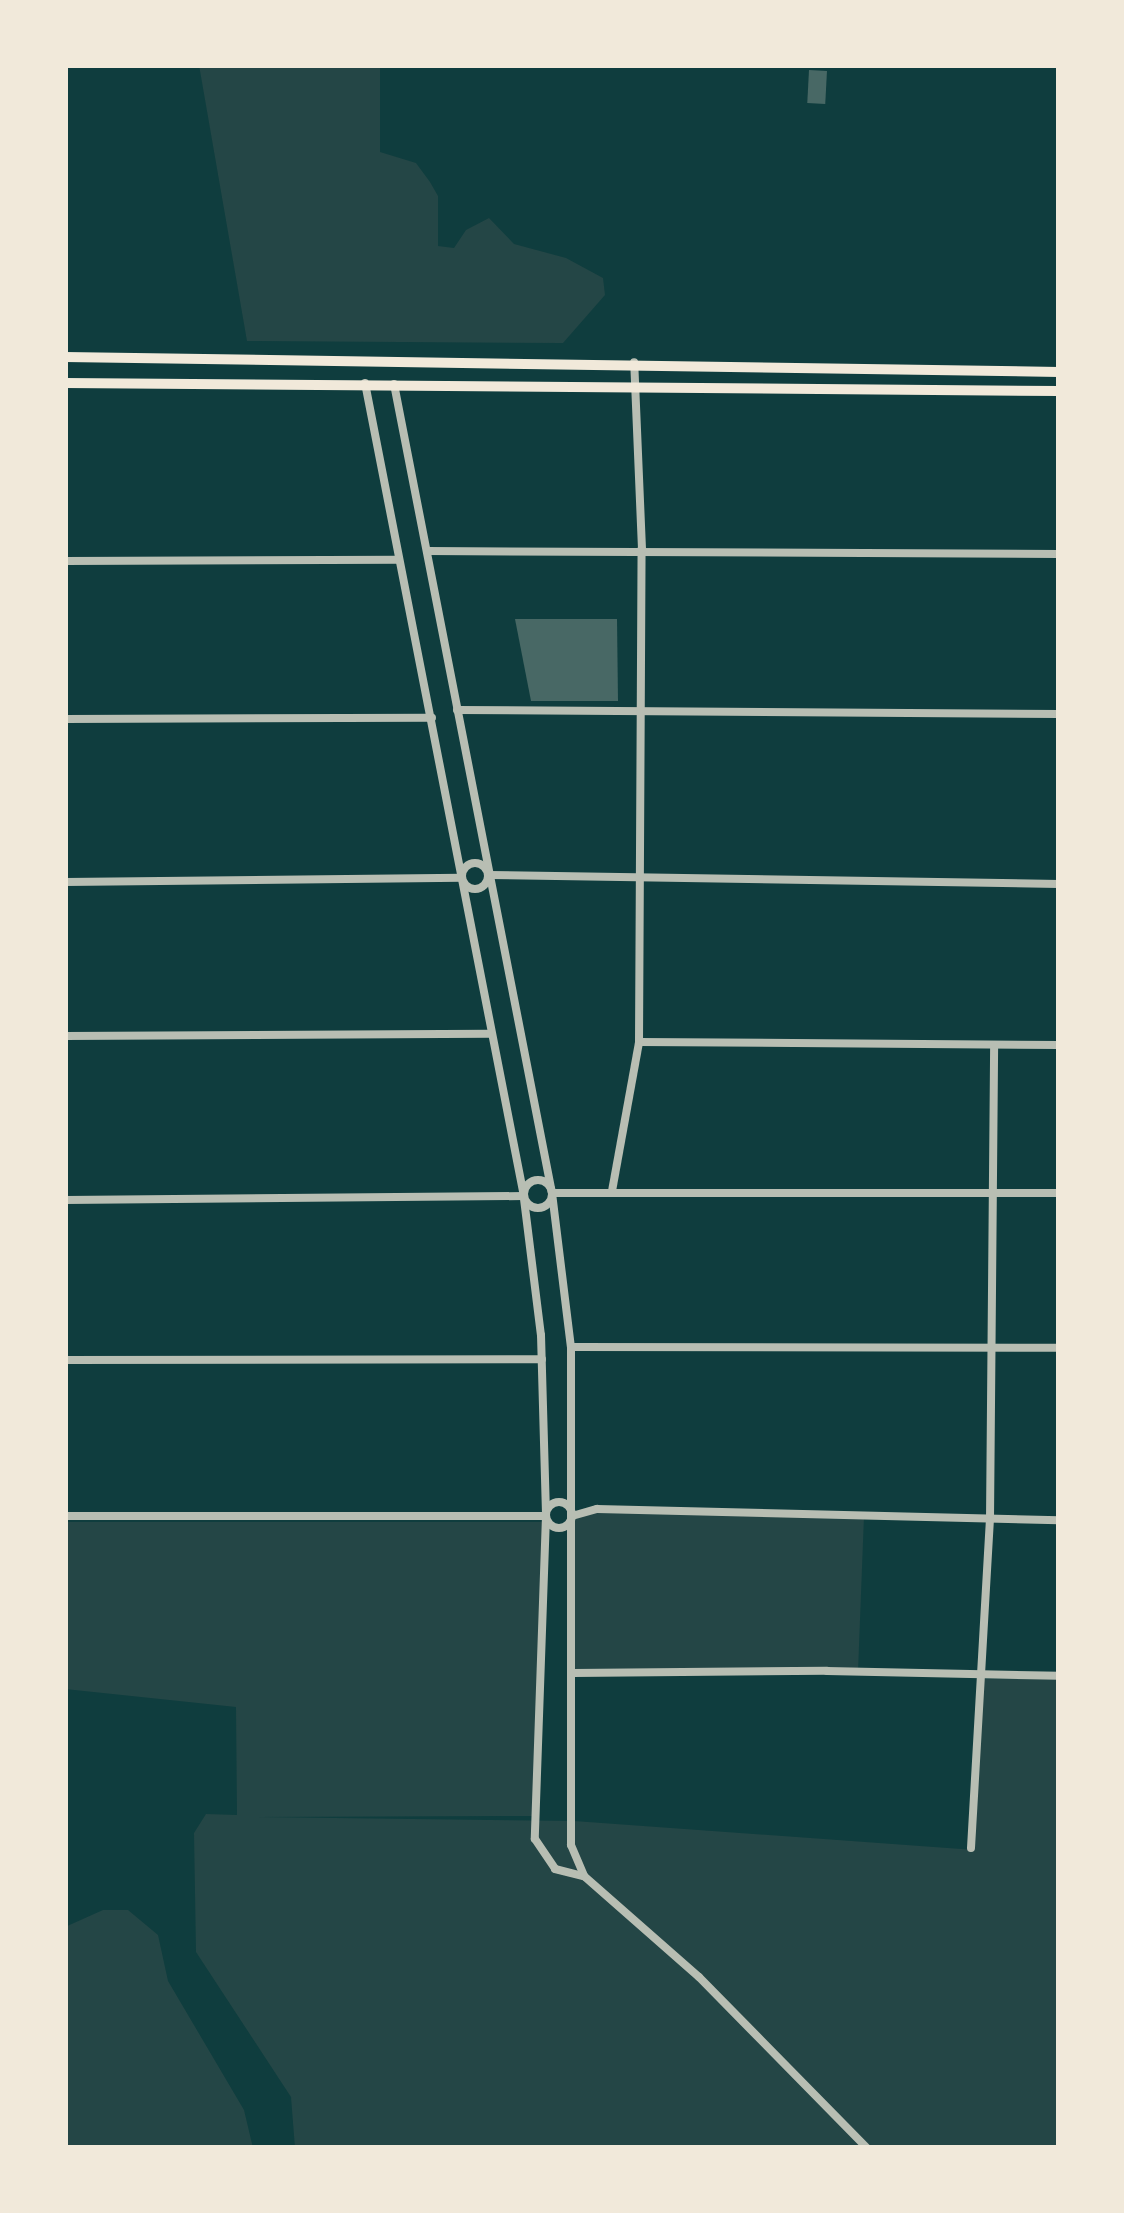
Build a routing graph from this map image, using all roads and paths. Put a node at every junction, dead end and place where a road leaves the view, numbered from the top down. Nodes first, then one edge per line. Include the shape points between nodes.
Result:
1 (65, 357) edge
2 (412, 360) junction
3 (634, 362) junction
4 (1059, 372) edge
5 (65, 382) edge
6 (365, 383) junction
7 (394, 384) junction
8 (412, 384) junction
9 (634, 388) junction
10 (1059, 391) edge
11 (642, 549) junction
12 (427, 551) junction
13 (1059, 554) edge
14 (399, 560) junction
15 (65, 561) edge
16 (457, 710) junction
17 (641, 711) junction
18 (1059, 714) edge
19 (432, 718) junction
20 (65, 719) edge
21 (489, 876) junction
22 (462, 878) junction
23 (639, 881) junction
24 (65, 882) edge
25 (1059, 884) edge
26 (490, 1034) junction
27 (65, 1036) edge
28 (639, 1042) junction
29 (1059, 1045) edge
30 (994, 1047) junction
31 (612, 1190) junction
32 (993, 1192) junction
33 (552, 1193) junction
34 (1059, 1193) edge
35 (524, 1196) junction
36 (65, 1200) edge
37 (994, 1346) junction
38 (571, 1347) junction
39 (1059, 1348) edge
40 (542, 1359) junction
41 (65, 1360) edge
42 (65, 1516) edge
43 (546, 1516) junction
44 (572, 1516) junction
45 (990, 1519) junction
46 (1059, 1520) edge
47 (573, 1673) junction
48 (1059, 1676) edge
49 (979, 1677) junction
50 (971, 1848) dead end
51 (584, 1876) junction
52 (867, 2148) edge

1 - 2 main road
2 - 3 main road
2 - 8 main road
3 - 4 main road
3 - 9 street
5 - 6 main road
6 - 7 main road
6 - 14 street
7 - 8 main road
7 - 12 street
8 - 9 main road
9 - 10 main road
9 - 11 street
11 - 12 street
11 - 13 street
11 - 17 street
12 - 16 street
14 - 15 street
14 - 19 street
16 - 17 street
16 - 21 street
17 - 18 street
17 - 23 street
19 - 20 street
19 - 22 street
21 - 22 street via 473,890
21 - 22 street via 477,863 466,866
21 - 23 street
21 - 33 street
22 - 24 street
22 - 26 street
23 - 25 street
23 - 28 street
26 - 27 street
26 - 35 street
28 - 30 street
28 - 31 street
29 - 30 street
30 - 32 street
31 - 32 street
31 - 33 street
32 - 34 street
32 - 37 street
33 - 35 street via 542,1208 532,1208
33 - 35 street via 536,1180
33 - 38 street
35 - 36 street
35 - 40 street
37 - 38 street
37 - 39 street
37 - 45 street
38 - 44 street
40 - 41 street
40 - 43 street
42 - 43 street
43 - 44 street via 557,1528
43 - 44 street via 562,1502
43 - 51 street via 536,1839 555,1869
44 - 45 street via 597,1509
44 - 47 street
45 - 46 street
45 - 49 street
47 - 49 street
47 - 51 street via 569,1817
48 - 49 street
49 - 50 street
51 - 52 street via 699,1977

